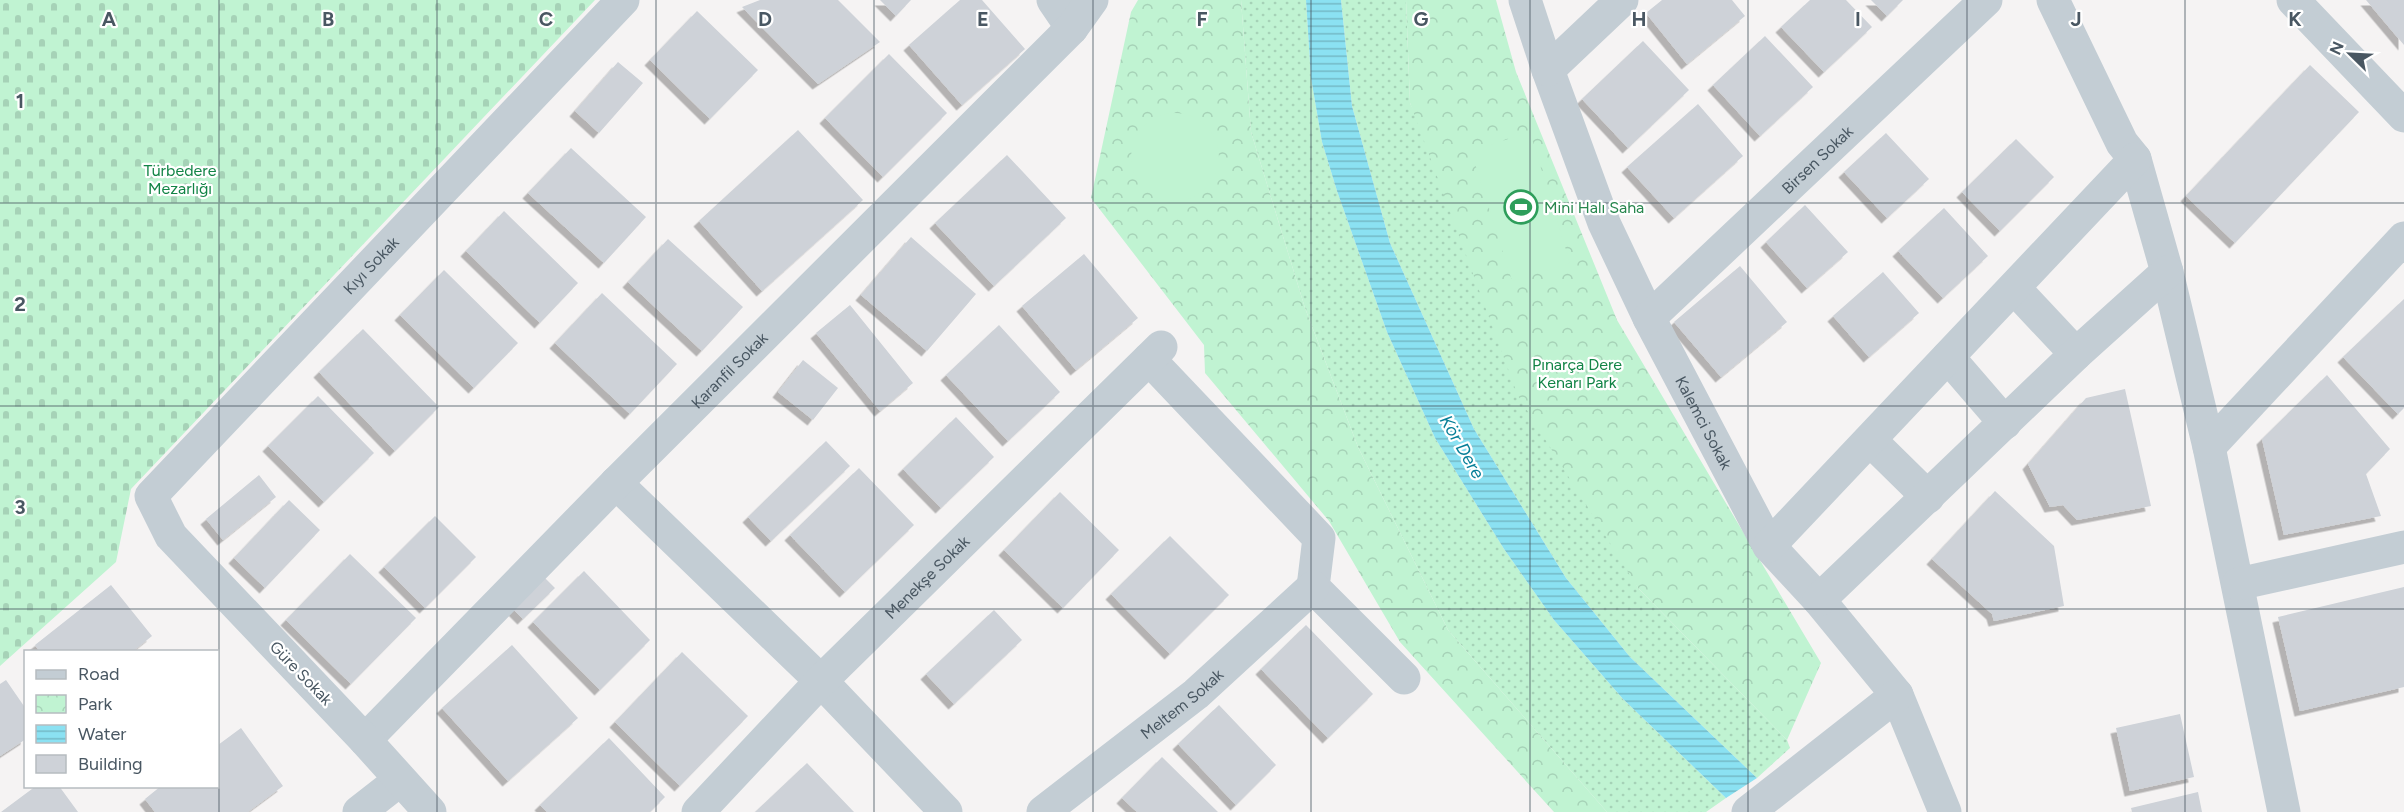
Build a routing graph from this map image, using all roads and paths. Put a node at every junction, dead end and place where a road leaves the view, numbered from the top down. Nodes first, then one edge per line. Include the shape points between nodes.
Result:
1 (623, 0) edge
2 (1053, 0) edge
3 (1092, 0) edge
4 (1525, 0) edge
5 (1623, 0) edge
6 (1986, 0) edge
7 (2054, 0) edge
8 (2293, 0) edge
9 (1072, 28) junction
10 (1548, 70) junction
11 (2404, 116) edge
12 (2135, 159) junction
13 (2404, 238) edge
14 (2167, 272) junction
15 (2014, 288) junction
16 (1649, 318) junction
17 (2076, 354) junction
18 (1948, 357) junction
19 (2005, 423) junction
20 (1870, 440) junction
21 (2209, 447) junction
22 (616, 483) junction
23 (1928, 497) junction
24 (171, 536) joint
25 (1769, 546) junction
26 (2404, 547) edge
27 (2238, 584) junction
28 (1313, 588) junction
29 (1819, 600) junction
30 (1404, 678) dead end
31 (821, 681) junction
32 (1897, 695) junction
33 (365, 741) junction
34 (400, 780) junction
35 (359, 812) edge
36 (430, 812) edge
37 (698, 812) edge
38 (946, 812) edge
39 (1043, 812) edge
40 (1748, 812) edge
41 (1945, 812) edge
42 (2284, 812) edge

1 - 24 street, Kıyı Sokak via 151,496
2 - 9 street
3 - 9 street, Karanfil Sokak
4 - 10 street, Kalemci Sokak
5 - 10 street
6 - 16 street, Birsen Sokak
7 - 12 street via 2122,143
8 - 11 street
9 - 22 street, Karanfil Sokak
10 - 16 street, Kalemci Sokak via 1604,223
12 - 14 street
12 - 15 street
13 - 21 street
14 - 17 street
14 - 21 street
15 - 17 street
15 - 18 street
16 - 25 street, Kalemci Sokak
17 - 19 street
18 - 19 street
18 - 20 street
19 - 23 street
20 - 23 street
20 - 25 street
21 - 27 street
22 - 31 street
22 - 33 street, Karanfil Sokak
23 - 29 street
24 - 33 street, Güre Sokak
25 - 29 street, Kalemci Sokak
26 - 27 street
27 - 42 street
28 - 30 street
28 - 31 street, Menekşe Sokak via 1319,538 1155,353
28 - 39 street, Meltem Sokak via 1196,694
29 - 32 street, Kalemci Sokak
31 - 37 street, Menekşe Sokak
31 - 38 street
32 - 40 street
32 - 41 street, Kalemci Sokak
33 - 34 street, Güre Sokak
34 - 35 street
34 - 36 street, Güre Sokak

